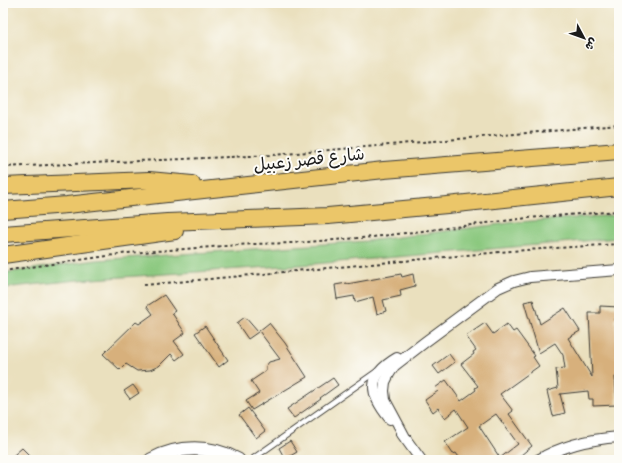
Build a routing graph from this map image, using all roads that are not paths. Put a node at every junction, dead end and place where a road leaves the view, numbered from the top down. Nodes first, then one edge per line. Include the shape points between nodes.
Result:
1 (619, 151) edge
2 (3, 186) edge
3 (619, 187) edge
4 (213, 188) junction
5 (3, 210) edge
6 (209, 221) junction
7 (3, 234) edge
8 (3, 255) edge
9 (619, 270) edge
10 (425, 342) junction
11 (382, 368) junction
12 (619, 437) edge
13 (406, 440) junction
14 (151, 460) edge
15 (238, 460) edge
16 (251, 460) edge
17 (421, 460) edge
18 (538, 460) edge

1 - 4 main road, شارع قصر زعبيل via 384,170
2 - 4 main road via 149,180 182,182
3 - 6 main road via 328,216
4 - 5 main road, شارع قصر زعبيل
6 - 7 main road
6 - 8 main road via 174,231
9 - 10 street via 530,277 514,281 494,292
10 - 11 street
10 - 13 street via 394,366 385,382 385,400
11 - 13 street via 374,385 376,399
11 - 16 lane
12 - 18 street via 573,445 549,453
13 - 17 street
14 - 15 street via 176,450 201,448

